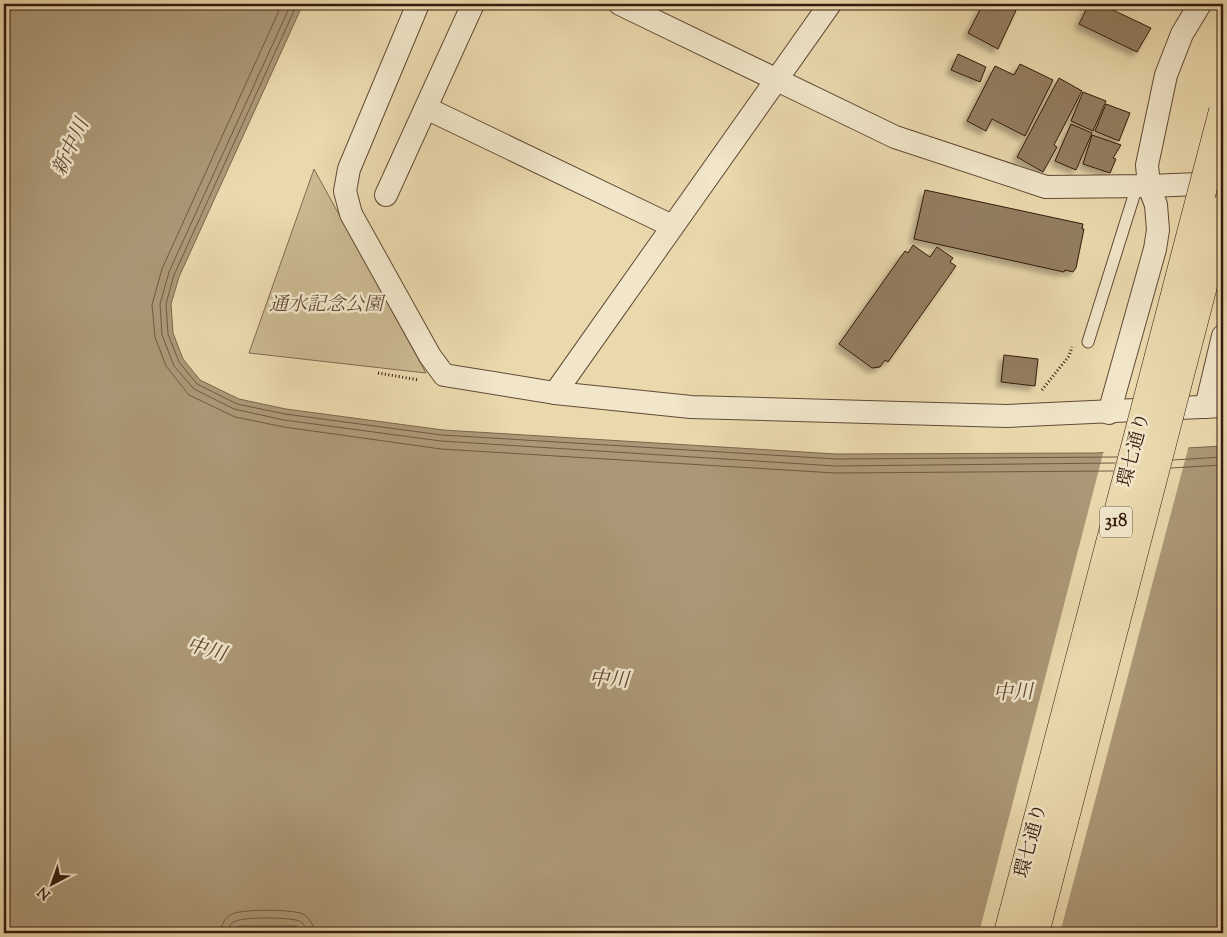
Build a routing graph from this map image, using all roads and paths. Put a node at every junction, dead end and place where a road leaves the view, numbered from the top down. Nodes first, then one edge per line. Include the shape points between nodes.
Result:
1 (418, 4) edge
2 (473, 4) edge
3 (830, 4) edge
4 (1200, 4) edge
5 (629, 6) edge
6 (775, 81) junction
7 (426, 108) junction
8 (1223, 111) edge
9 (1223, 183) edge
10 (1143, 186) junction
11 (386, 195) dead end
12 (1223, 209) edge
13 (672, 226) junction
14 (1223, 336) edge
15 (1076, 337) dead end
16 (1088, 342) dead end
17 (1033, 391) dead end
18 (555, 393) junction
19 (1215, 406) edge
20 (1108, 413) junction
21 (1008, 933) edge
22 (1035, 933) edge

1 - 18 street via 349,170 345,191 351,214 430,356 444,375
2 - 7 street
3 - 6 street
4 - 10 street via 1182,34 1166,74
5 - 6 street
6 - 10 street via 895,137 1046,187
6 - 13 street
7 - 11 street
7 - 13 street
8 - 21 main road, 環七通り / 318, bridge
9 - 10 street
10 - 16 lane
10 - 20 street via 1156,205 1158,230
12 - 22 main road, 環七通り / 318, bridge
13 - 18 street
14 - 19 street
15 - 17 path via 1069,356 1045,388
18 - 20 street via 691,407 845,413 1007,416
19 - 20 street

